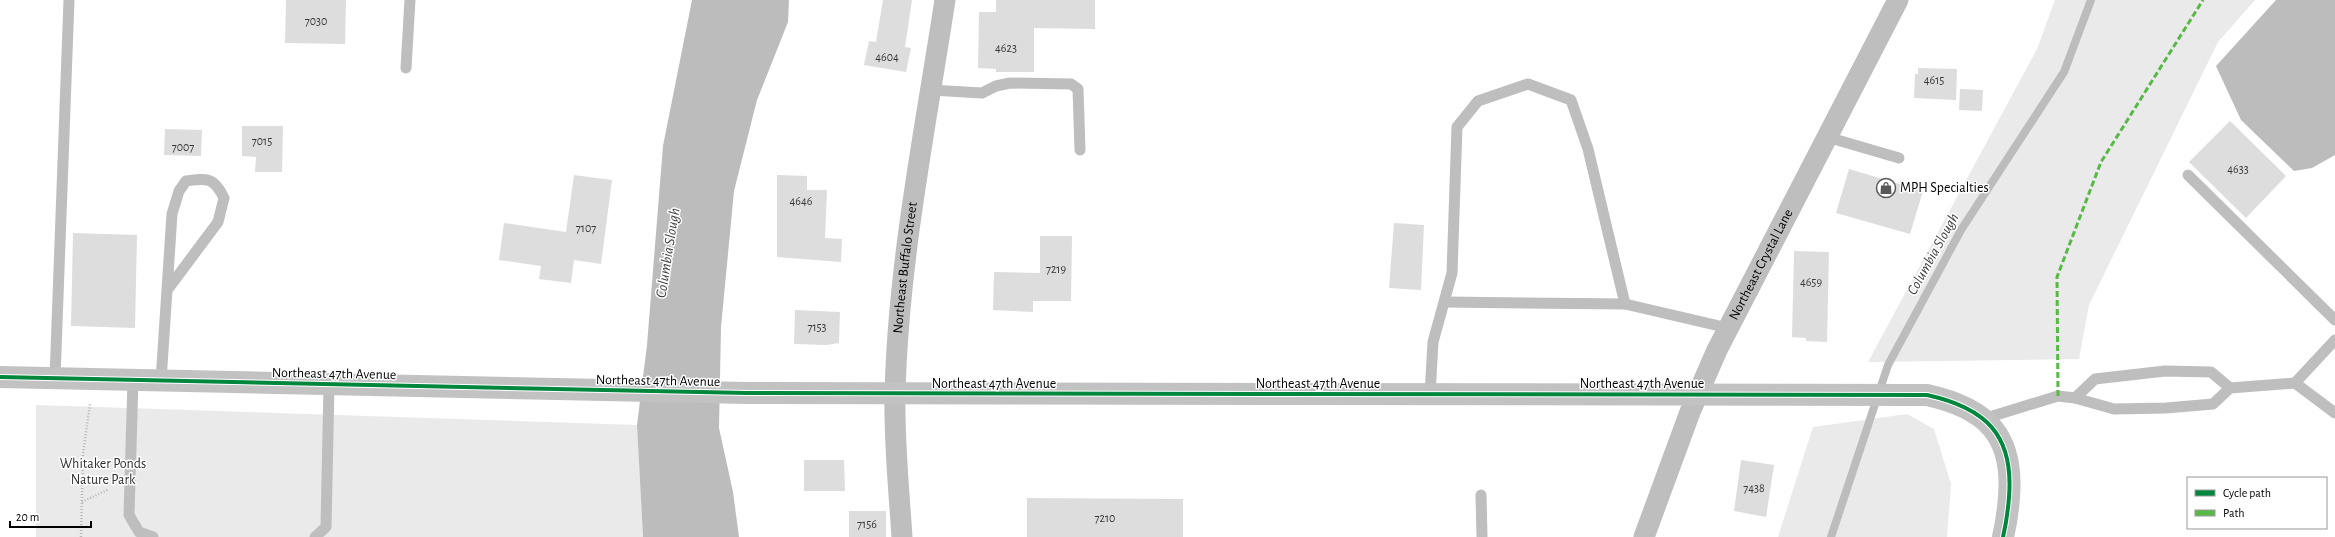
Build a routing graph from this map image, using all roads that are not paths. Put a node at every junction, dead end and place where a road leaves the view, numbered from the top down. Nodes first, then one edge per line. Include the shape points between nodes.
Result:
1 (69, 0) edge
2 (410, 0) edge
3 (945, 0) edge
4 (1898, 0) edge
5 (406, 68) dead end
6 (931, 90) junction
7 (1827, 137) junction
8 (1080, 150) dead end
9 (1899, 158) dead end
10 (2188, 175) dead end
11 (168, 289) junction
12 (1445, 302) junction
13 (1625, 304) junction
14 (2335, 320) edge
15 (1728, 328) junction
16 (2335, 340) edge
17 (0, 377) edge
18 (55, 378) junction
19 (133, 380) junction
20 (161, 381) junction
21 (2295, 383) junction
22 (329, 385) junction
23 (2230, 388) junction
24 (895, 394) junction
25 (1430, 395) junction
26 (1698, 395) junction
27 (2075, 398) junction
28 (2335, 413) edge
29 (1983, 419) junction
30 (1481, 496) dead end
31 (153, 537) edge
32 (315, 537) edge
33 (902, 537) edge
34 (1482, 537) edge
35 (1644, 537) edge
36 (2003, 537) edge

1 - 18 lane
2 - 5 lane
3 - 6 street, Northeast Buffalo Street
4 - 7 street, Northeast Crystal Lane
6 - 8 lane via 982,93 1010,83 1071,84 1078,89
6 - 24 street, Northeast Buffalo Street via 905,264
7 - 9 lane
7 - 15 street, Northeast Crystal Lane
10 - 14 lane
11 - 11 lane via 172,214 178,191 186,181 204,178 218,185 224,198 218,222
11 - 20 lane
12 - 13 lane
12 - 13 lane via 1452,272 1457,127 1478,101 1528,84 1571,100 1588,149
12 - 25 lane via 1433,342
13 - 15 lane
15 - 26 street, Northeast Crystal Lane
16 - 21 lane
17 - 18 street, Northeast 47th Avenue
18 - 19 street, Northeast 47th Avenue
19 - 20 street, Northeast 47th Avenue
19 - 31 lane via 129,515 139,532
20 - 22 street, Northeast 47th Avenue
21 - 23 lane
21 - 28 lane
22 - 24 street, Northeast 47th Avenue via 608,392
22 - 32 lane via 326,527
23 - 27 lane via 2213,404 2166,408 2114,409
23 - 27 lane via 2212,372 2165,372 2095,379
24 - 25 street, Northeast 47th Avenue
24 - 33 street, Northeast Buffalo Street via 895,436
25 - 26 street, Northeast 47th Avenue
26 - 29 street, Northeast 47th Avenue via 1904,394 1944,399 1965,407
26 - 35 street, Northeast Crystal Lane
27 - 29 lane via 2058,396
29 - 36 street, Northeast 47th Avenue via 2005,446 2009,467 2008,511
30 - 34 lane

